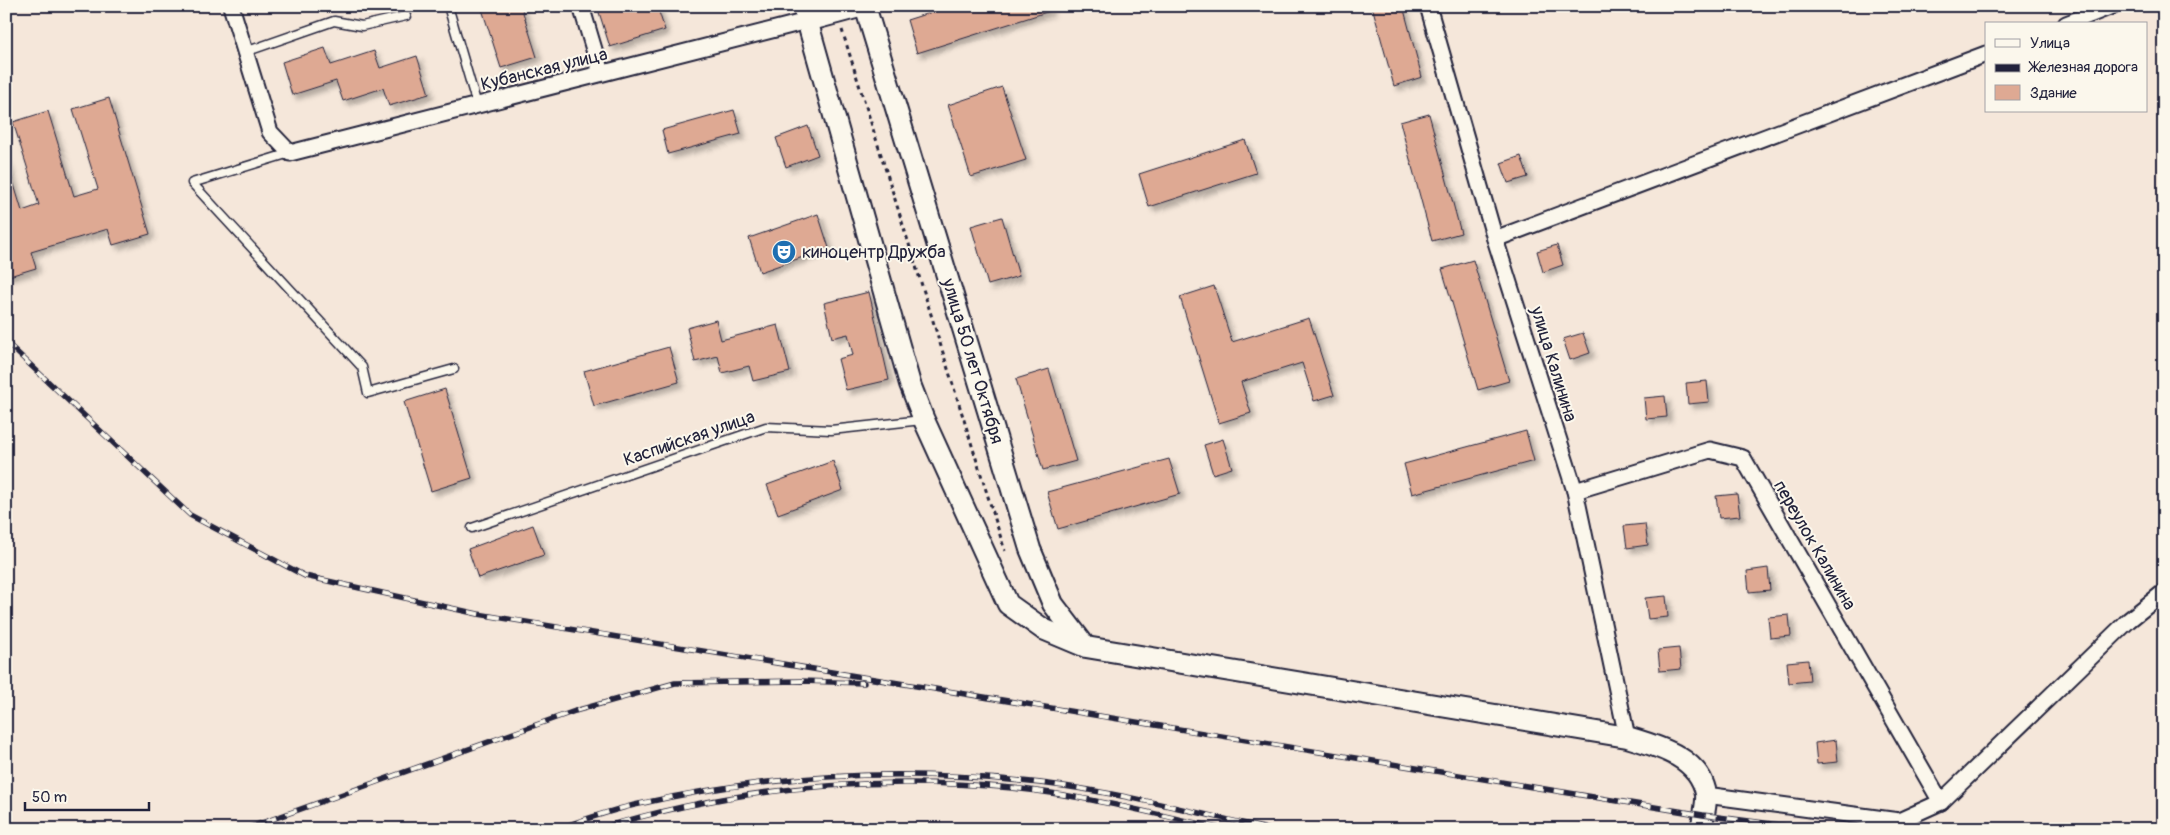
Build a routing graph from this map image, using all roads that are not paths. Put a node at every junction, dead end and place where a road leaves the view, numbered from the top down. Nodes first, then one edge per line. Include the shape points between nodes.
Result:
1 (231, 6) edge
2 (448, 6) edge
3 (581, 6) edge
4 (864, 6) edge
5 (1428, 6) edge
6 (2112, 6) edge
7 (805, 13) edge
8 (406, 16) dead end
9 (2071, 22) edge
10 (245, 52) junction
11 (1985, 54) edge
12 (601, 73) junction
13 (477, 105) junction
14 (290, 153) junction
15 (1495, 238) junction
16 (454, 369) dead end
17 (924, 420) junction
18 (1575, 491) junction
19 (472, 528) dead end
20 (2164, 592) edge
21 (1086, 647) junction
22 (1627, 738) junction
23 (1706, 795) junction
24 (1941, 802) junction
25 (1701, 829) edge

1 - 10 street
2 - 13 lane
3 - 12 street
4 - 7 street via 837,13
4 - 21 street, улица 50 лет Октября via 1030,548 1053,604
5 - 15 street, улица Калинина
6 - 9 street
7 - 12 street, Кубанская улица
7 - 17 street via 910,384
8 - 10 lane via 362,26 334,20
10 - 14 street via 270,132
11 - 15 street
12 - 13 street, Кубанская улица
13 - 14 street, Кубанская улица
14 - 16 lane via 192,183 362,366 368,393
15 - 18 street, улица Калинина
17 - 19 lane, Каспийская улица via 831,430 766,427
17 - 21 street via 1008,604 1043,629
18 - 22 street, улица Калинина
18 - 24 street, переулок Калинина via 1710,450 1743,458
20 - 24 street via 2129,620
21 - 22 street
22 - 23 street via 1662,748 1685,761 1700,776
23 - 24 street via 1899,821
23 - 25 street

